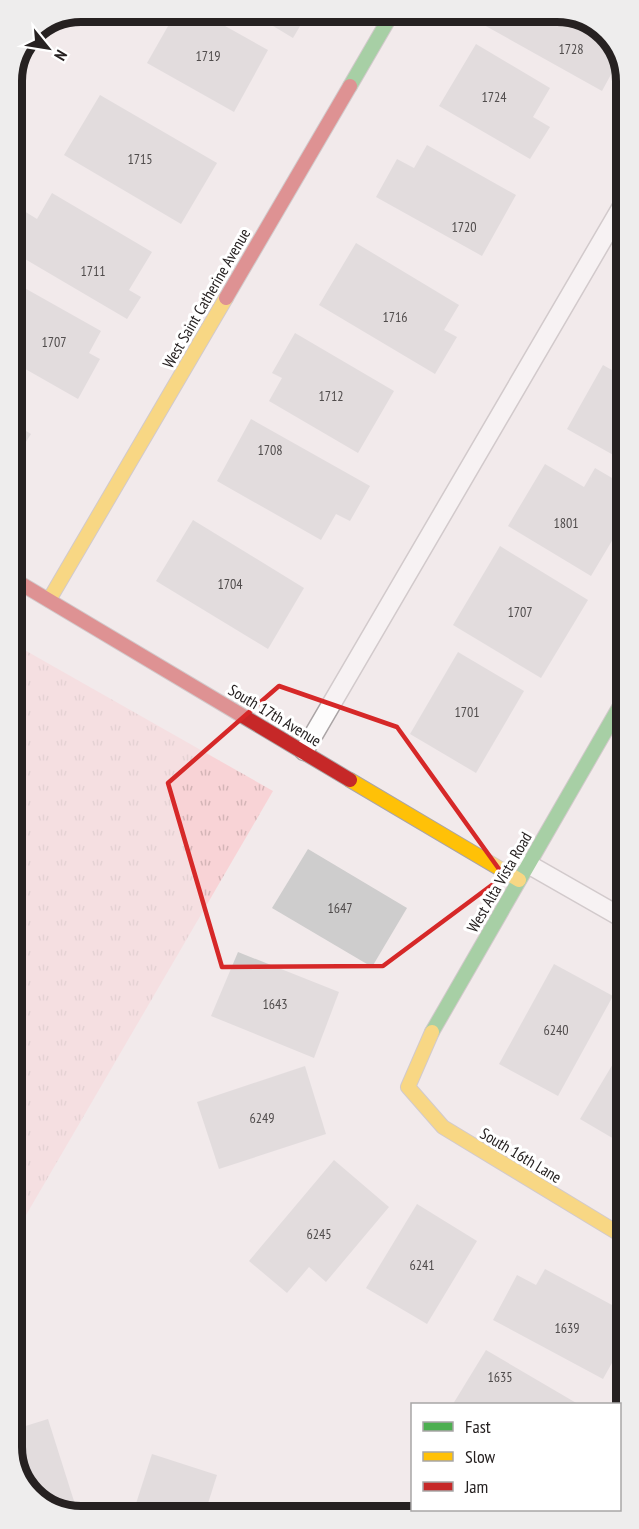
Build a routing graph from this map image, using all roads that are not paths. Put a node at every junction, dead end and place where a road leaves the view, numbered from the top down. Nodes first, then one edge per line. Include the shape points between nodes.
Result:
1 (387, 23) edge
2 (616, 216) edge
3 (23, 585) edge
4 (49, 600) junction
5 (616, 713) edge
6 (304, 751) junction
7 (524, 872) junction
8 (616, 915) edge
9 (408, 1087) joint
10 (616, 1232) edge

1 - 4 street, West Saint Catherine Avenue
2 - 6 lane
3 - 4 street, South 17th Avenue
4 - 6 street, South 17th Avenue
5 - 7 street, West Alta Vista Road
6 - 7 street, South 17th Avenue
7 - 8 lane
7 - 9 street, West Alta Vista Road via 432,1032
9 - 10 street, South 16th Lane via 443,1127

